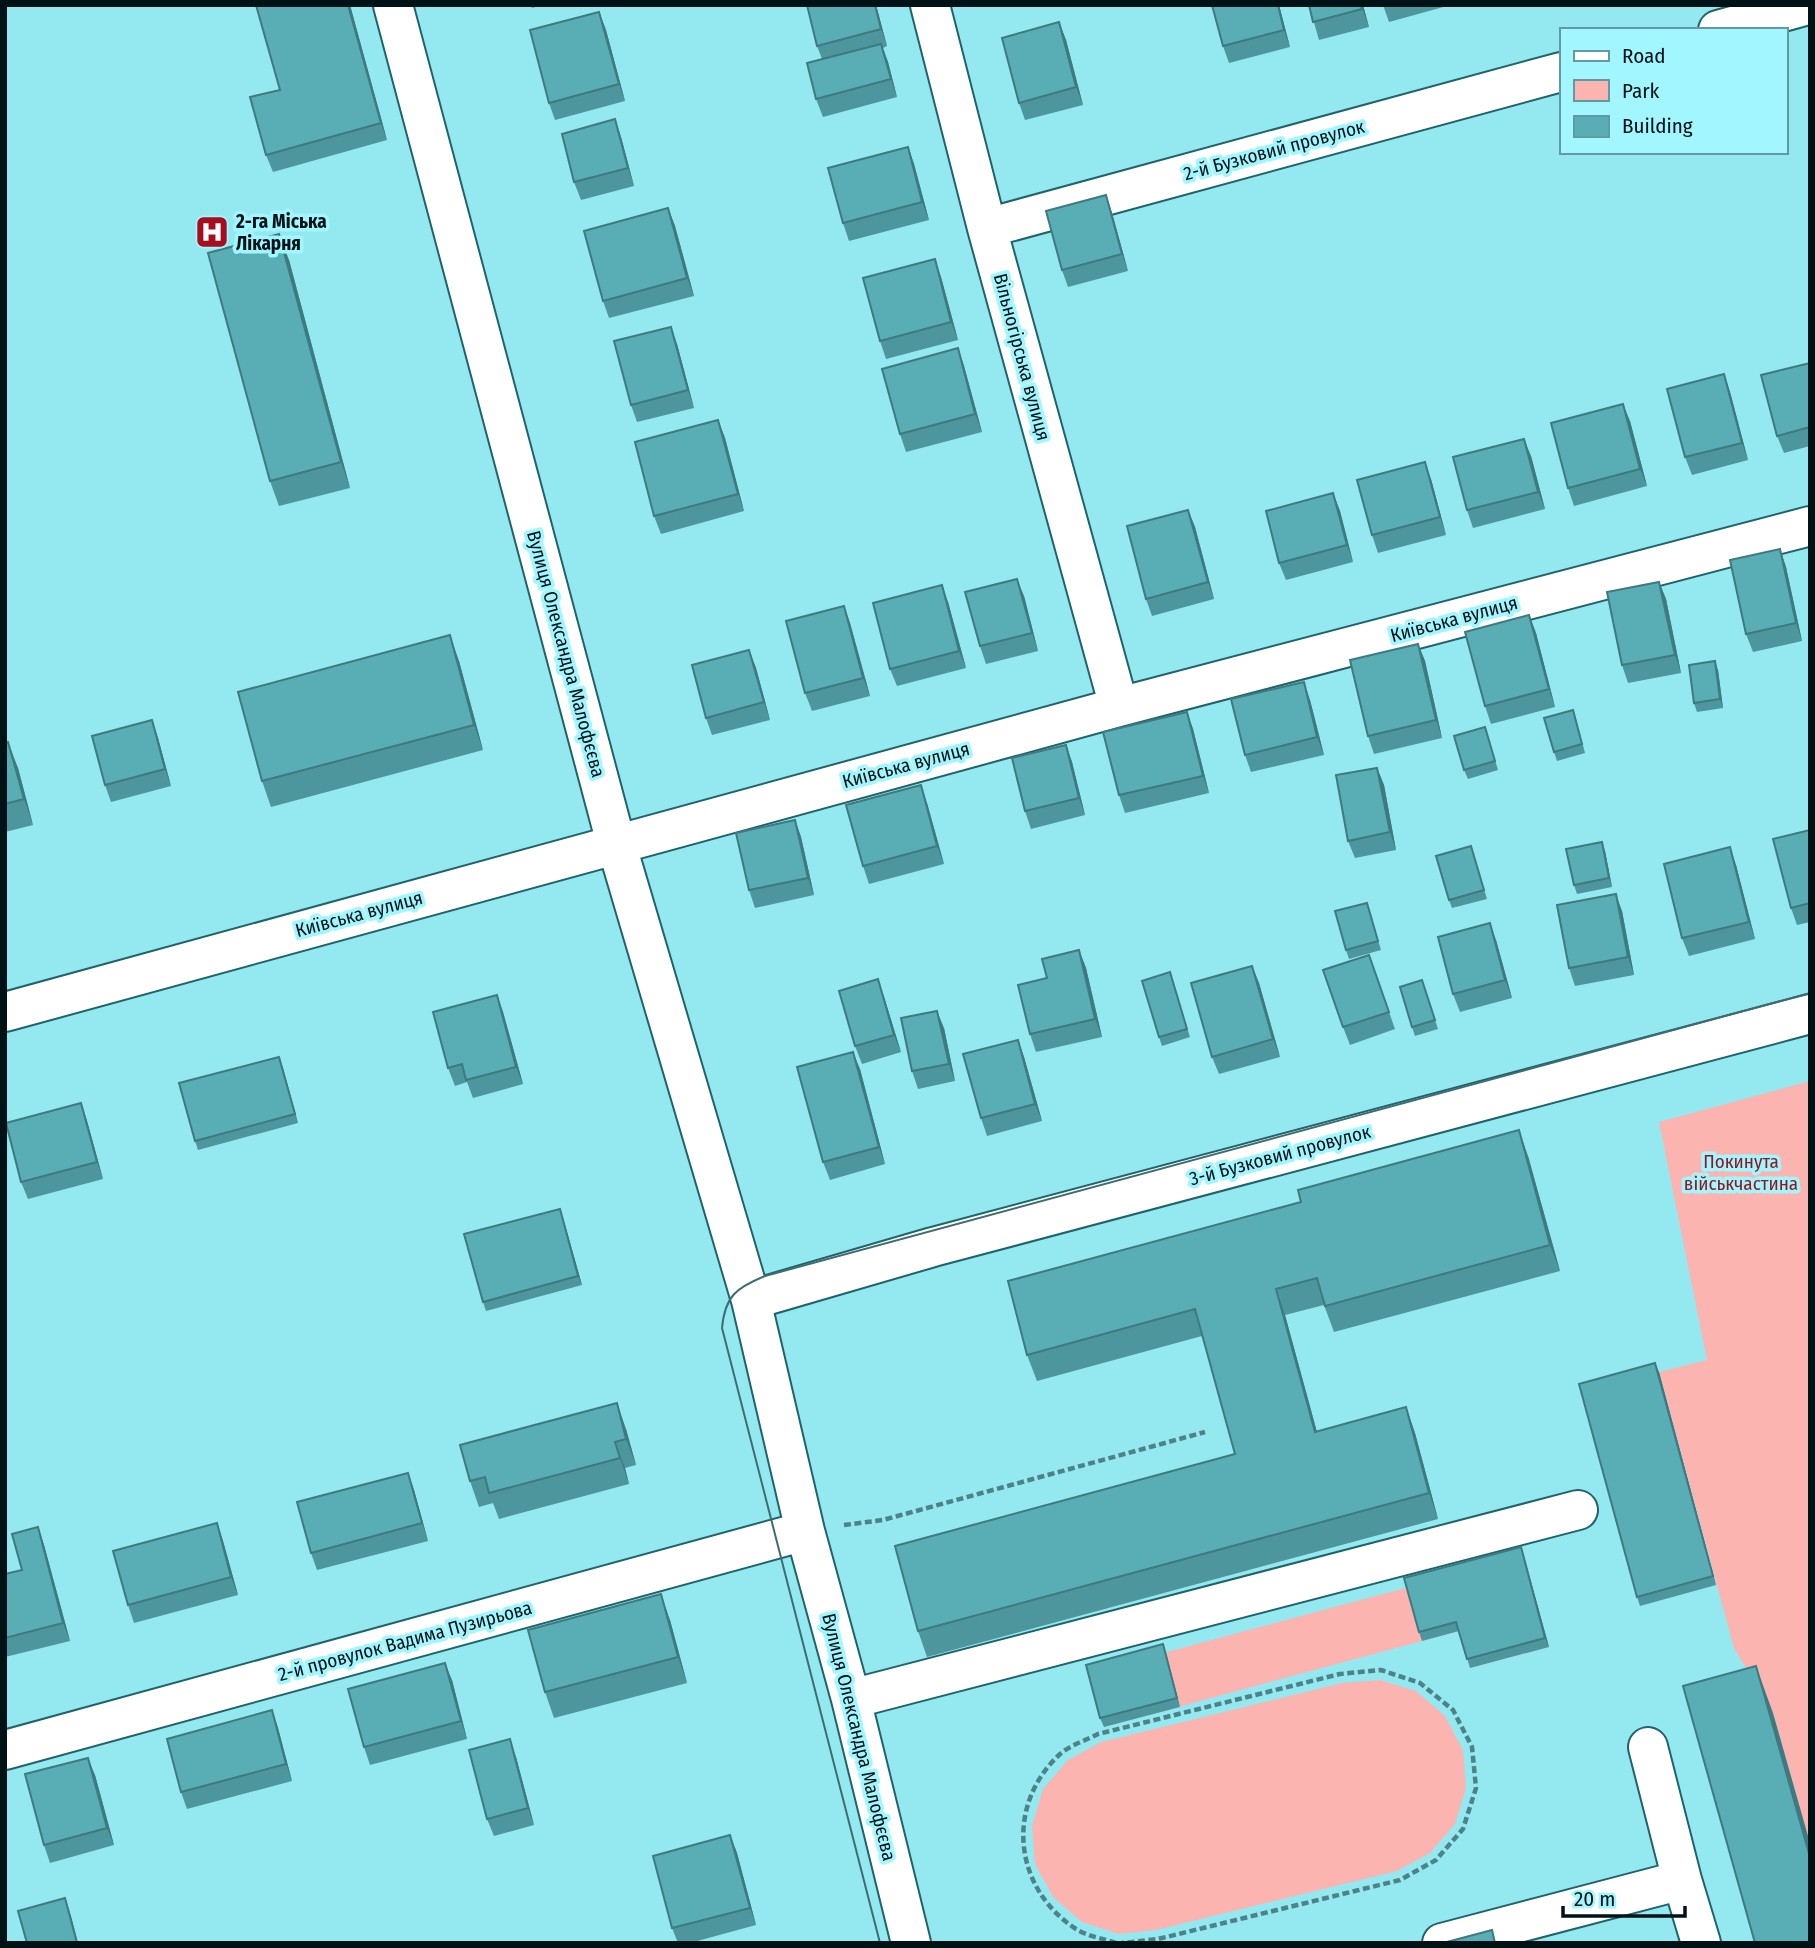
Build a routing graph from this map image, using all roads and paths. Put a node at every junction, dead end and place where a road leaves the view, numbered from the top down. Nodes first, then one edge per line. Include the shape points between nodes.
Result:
1 (393, 5) edge
2 (930, 5) edge
3 (1808, 5) edge
4 (1725, 28) edge
5 (1560, 72) edge
6 (987, 228) junction
7 (1810, 526) edge
8 (1119, 707) junction
9 (616, 843) junction
10 (5, 1012) edge
11 (1810, 1014) edge
12 (751, 1300) junction
13 (1205, 1432) dead end
14 (1578, 1510) dead end
15 (806, 1531) junction
16 (851, 1699) junction
17 (1648, 1747) dead end
18 (5, 1750) edge
19 (1682, 1880) junction
20 (911, 1943) edge
21 (1119, 1943) edge
22 (1441, 1943) edge
23 (1701, 1943) edge

1 - 9 street, Вулиця Олександра Малофєєва
2 - 6 street, Вільногірська вулиця
3 - 4 street
5 - 6 street, 2-й Бузковий провулок
6 - 8 street, Вільногірська вулиця
7 - 8 street, Київська вулиця
8 - 9 street, Київська вулиця
9 - 10 street, Київська вулиця
9 - 12 street, Вулиця Олександра Малофєєва
11 - 12 street, 3-й Бузковий провулок via 933,1247
12 - 15 street
13 - 15 path via 883,1520
14 - 16 street
15 - 16 street, Вулиця Олександра Малофєєва
15 - 18 street, 2-й провулок Вадима Пузирьова
16 - 20 street, Вулиця Олександра Малофєєва
17 - 19 street
19 - 22 street
19 - 23 street
21 - 21 path via 1077,1930 1045,1903 1026,1866 1022,1824 1035,1785 1062,1752 1098,1734 1340,1674 1381,1670 1420,1683 1453,1710 1472,1747 1476,1788 1464,1829 1437,1860 1400,1880 1158,1939

